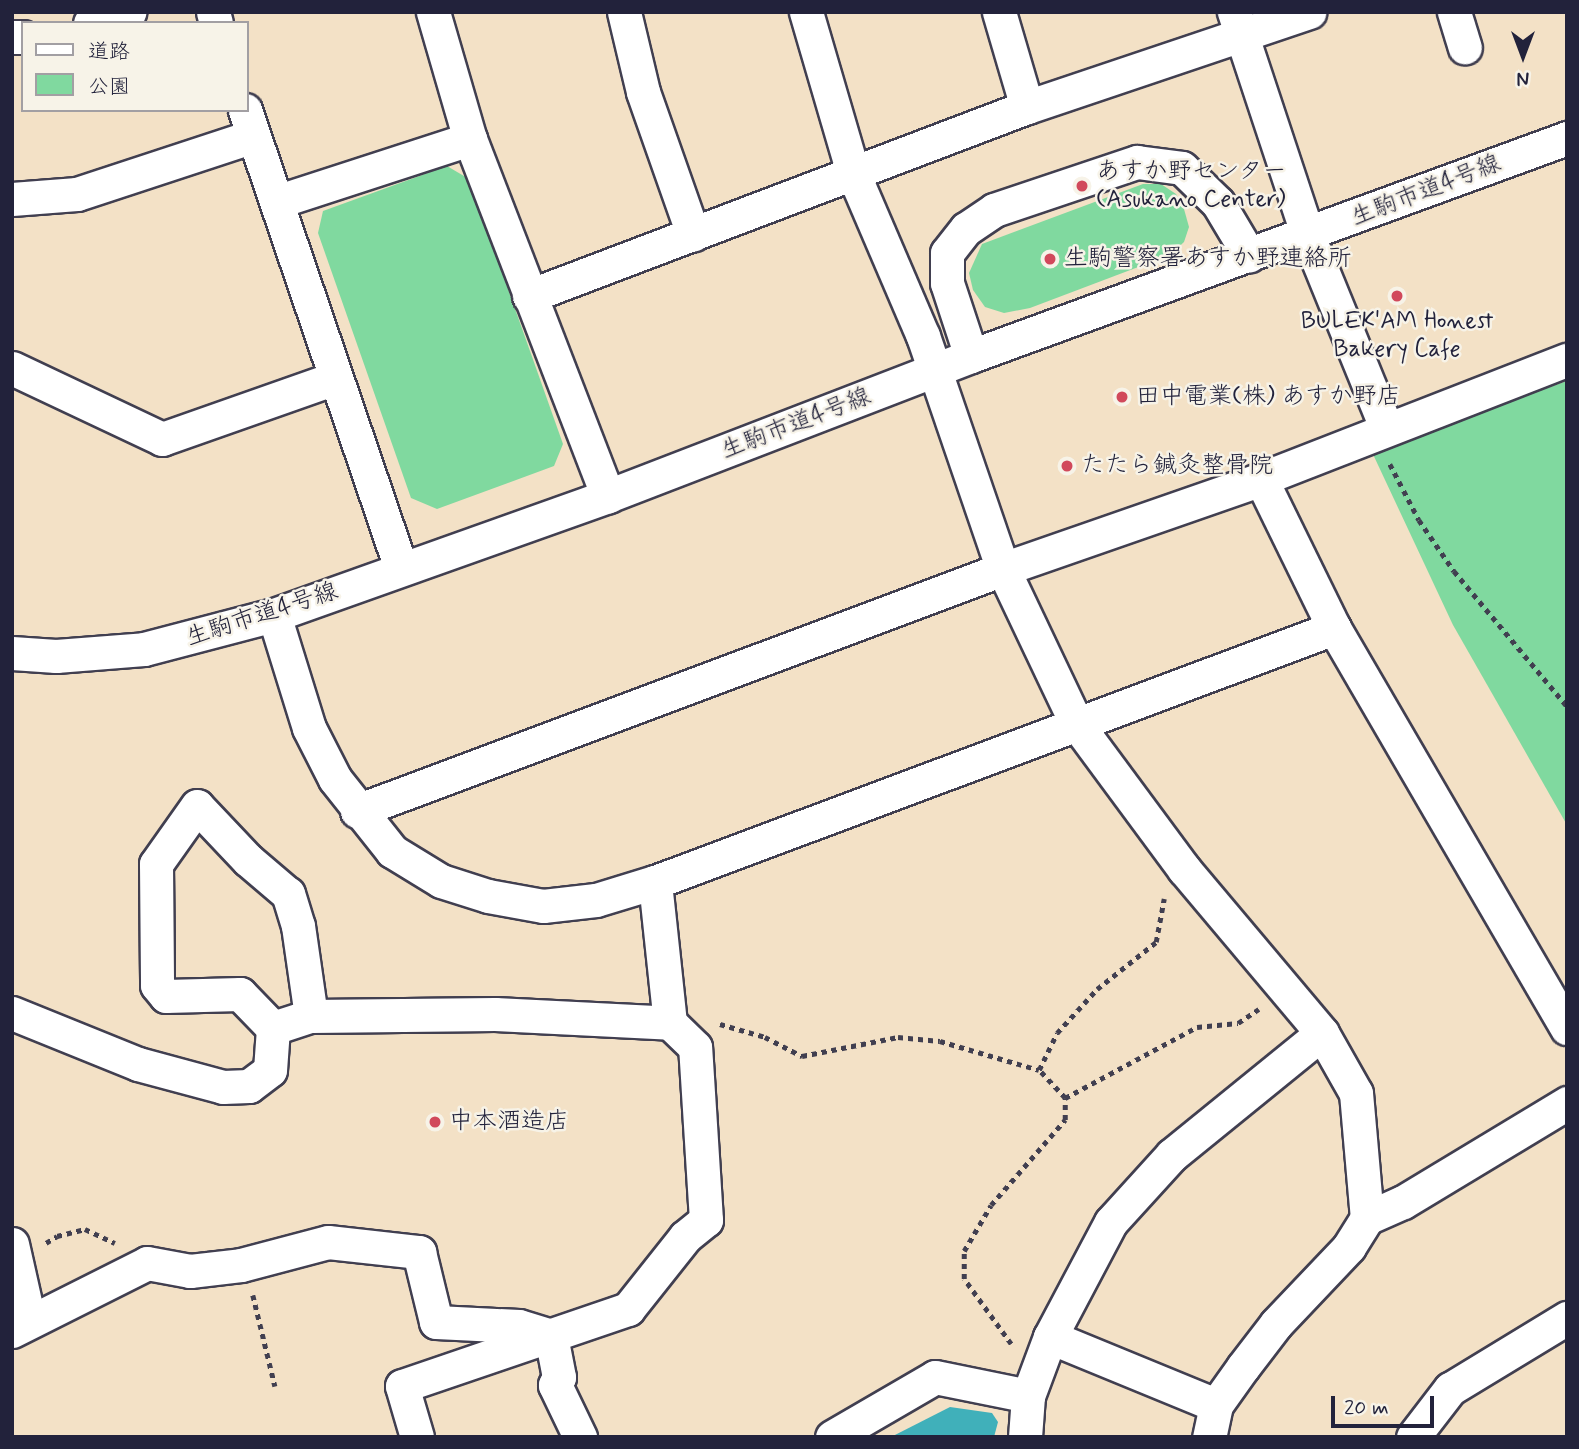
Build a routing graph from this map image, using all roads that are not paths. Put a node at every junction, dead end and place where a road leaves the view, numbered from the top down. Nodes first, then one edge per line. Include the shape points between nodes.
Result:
1 (129, 12) edge
2 (433, 12) edge
3 (624, 12) edge
4 (806, 12) edge
5 (999, 12) edge
6 (1309, 12) edge
7 (1454, 12) edge
8 (97, 21) edge
9 (1237, 22) edge
10 (1465, 47) dead end
11 (1027, 107) junction
12 (249, 123) edge
13 (1567, 138) edge
14 (470, 139) junction
15 (853, 173) junction
16 (12, 199) edge
17 (279, 201) junction
18 (692, 234) junction
19 (1308, 236) junction
20 (1249, 255) junction
21 (529, 296) junction
22 (971, 356) junction
23 (1567, 360) edge
24 (12, 368) edge
25 (932, 372) junction
26 (335, 378) junction
27 (1380, 429) junction
28 (1261, 479) junction
29 (608, 496) junction
30 (401, 568) junction
31 (1003, 569) junction
32 (274, 615) junction
33 (1334, 628) junction
34 (12, 653) edge
35 (1076, 723) junction
36 (357, 811) junction
37 (655, 882) junction
38 (12, 1013) edge
39 (311, 1016) junction
40 (670, 1020) junction
41 (273, 1028) junction
42 (1567, 1028) edge
43 (1322, 1033) junction
44 (1567, 1103) edge
45 (1367, 1218) junction
46 (14, 1248) edge
47 (1567, 1318) edge
48 (21, 1326) edge
49 (551, 1336) junction
50 (1050, 1337) junction
51 (1031, 1387) junction
52 (1216, 1405) junction
53 (417, 1437) edge
54 (580, 1437) edge
55 (832, 1437) edge
56 (1025, 1437) edge
57 (1209, 1437) edge
58 (1413, 1437) edge

1 - 8 street
2 - 14 street
3 - 18 street via 643,92
4 - 15 street
5 - 11 street
6 - 9 street
7 - 10 street
9 - 11 street
9 - 19 street
11 - 15 street
12 - 16 street via 77,194
12 - 17 street
13 - 19 street, 生駒市道4号線
14 - 17 street
14 - 21 street
15 - 18 street
15 - 25 street via 922,336
17 - 26 street
18 - 21 street
19 - 20 street, 生駒市道4号線
19 - 27 street
20 - 22 street, 生駒市道4号線
20 - 22 street via 1218,203 1182,168 1138,162 994,210 966,229 947,253 950,296
21 - 29 street
22 - 25 street, 生駒市道4号線
23 - 27 street
24 - 26 street via 162,439
25 - 29 street, 生駒市道4号線
25 - 31 street
26 - 30 street
27 - 28 street
28 - 31 street
28 - 33 street
29 - 30 street, 生駒市道4号線
30 - 32 street, 生駒市道4号線
31 - 35 street
31 - 36 street
32 - 34 street, 生駒市道4号線 via 144,649 56,656
32 - 36 street via 309,728
33 - 35 street
33 - 42 street
35 - 37 street
35 - 43 street via 1184,869
36 - 37 street via 392,850 441,881 488,896 543,906 596,900
37 - 40 street
38 - 41 street via 138,1064 223,1087 250,1086 270,1070
39 - 40 street via 495,1014
39 - 41 street
39 - 41 street via 298,926 288,894 197,806 156,864 157,985 166,996 240,994
40 - 49 street via 695,1047 706,1220 676,1247 628,1309
43 - 45 street via 1356,1093
43 - 50 street via 1172,1155 1111,1222
44 - 45 street via 1403,1202
45 - 52 street via 1349,1247 1276,1324
46 - 48 street
47 - 58 street via 1450,1389
48 - 49 street via 147,1263 190,1271 242,1265 328,1242 419,1252 436,1322 519,1326
49 - 53 street via 402,1386
49 - 54 street via 559,1377 555,1385
50 - 51 street
50 - 52 street
51 - 55 street via 935,1377
51 - 56 street
52 - 57 street

